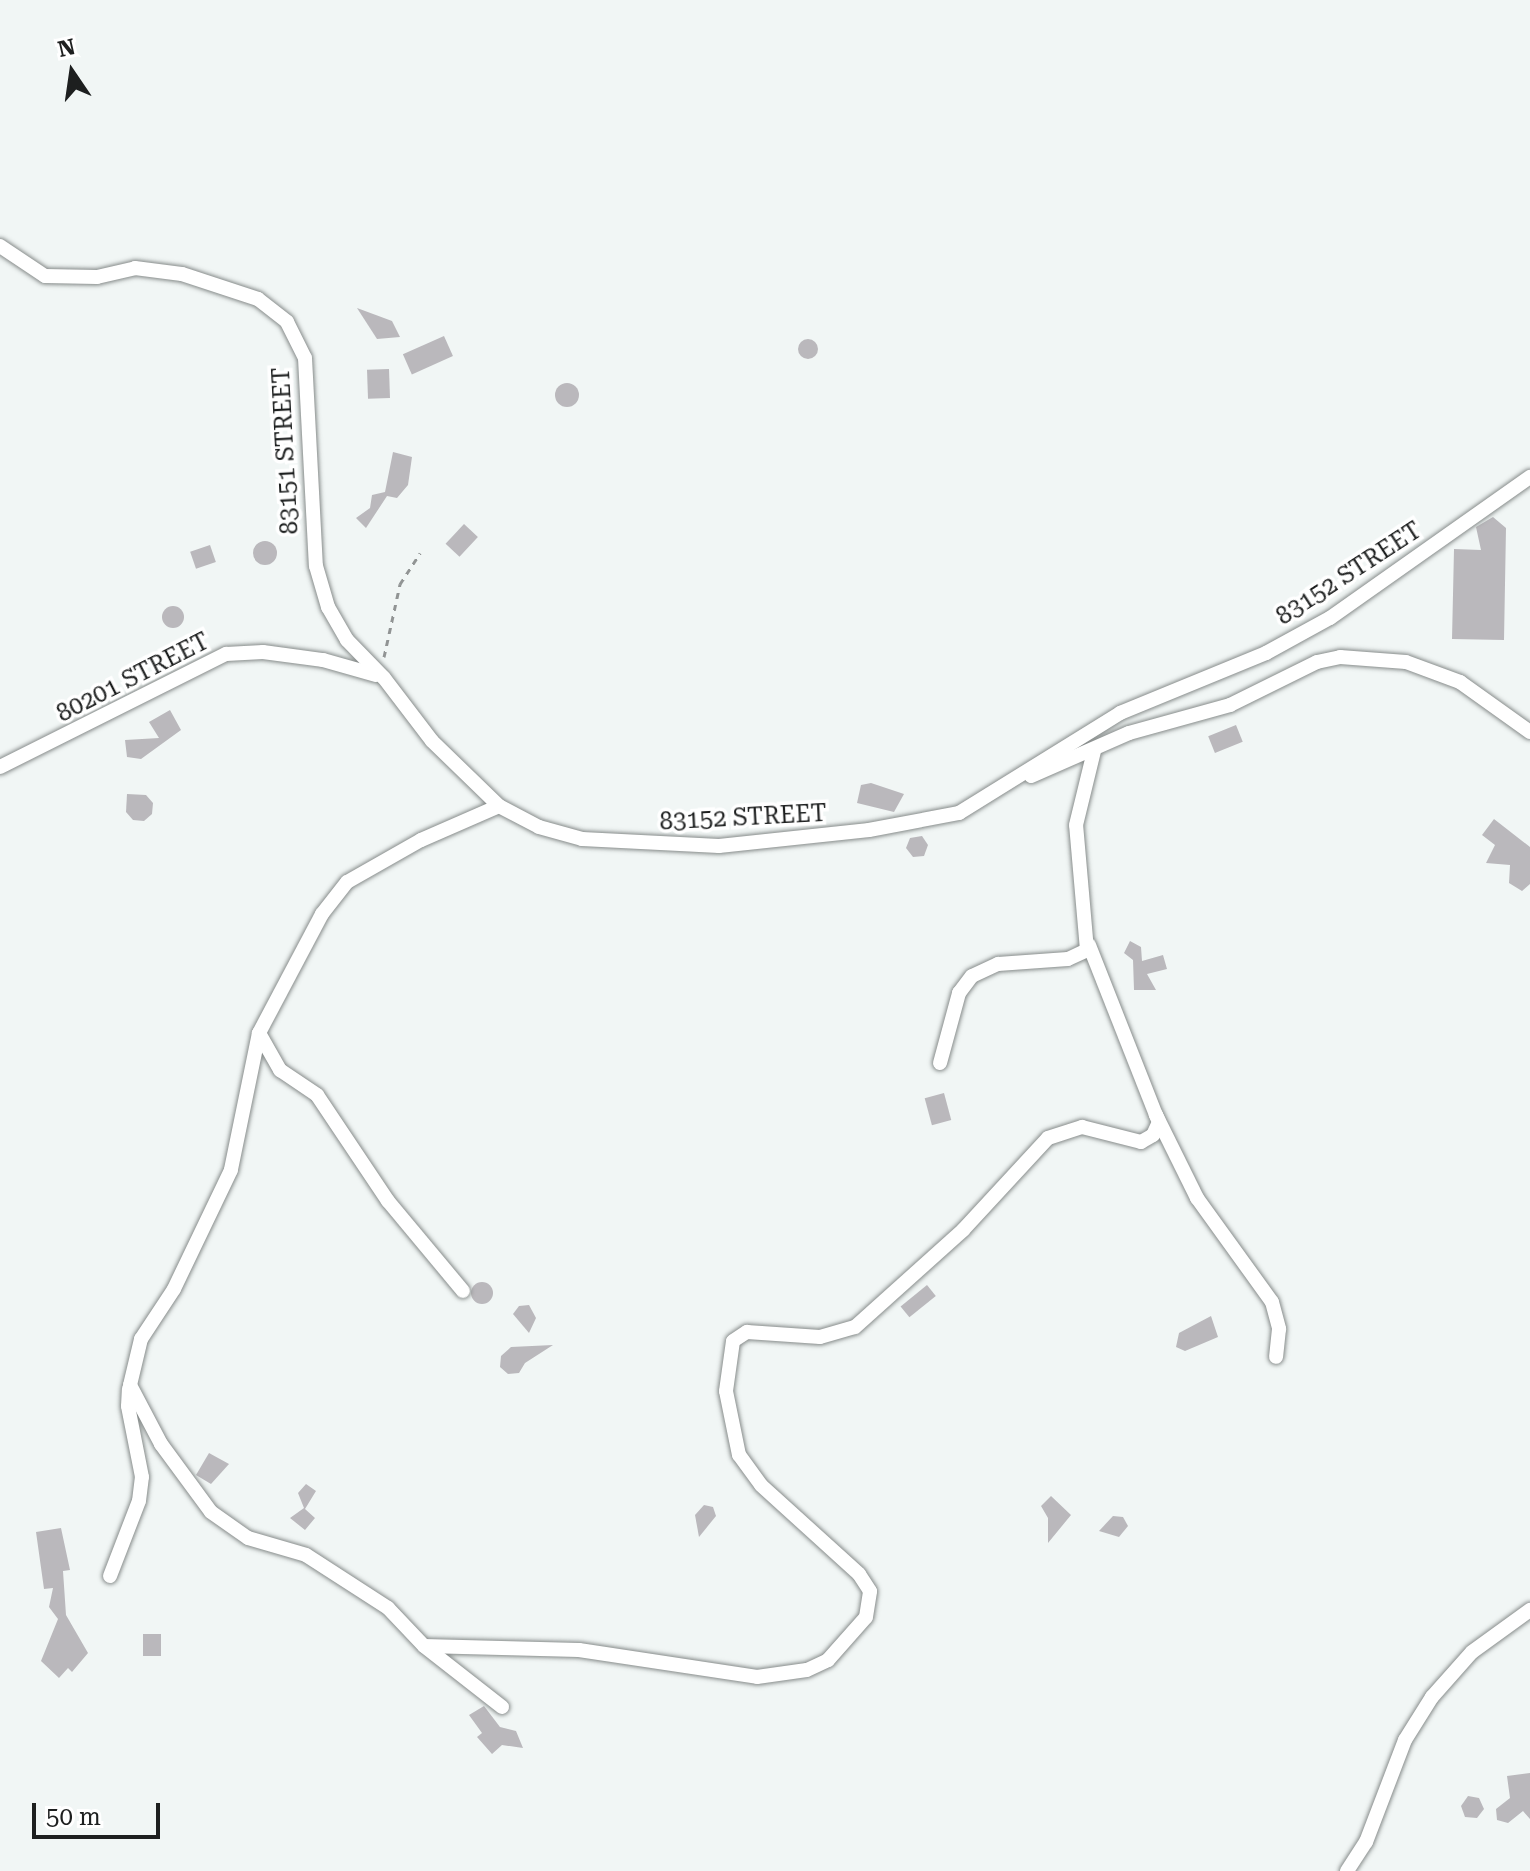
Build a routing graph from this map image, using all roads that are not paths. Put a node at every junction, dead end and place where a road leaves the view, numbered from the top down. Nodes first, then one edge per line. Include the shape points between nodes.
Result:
1 (0, 246) edge
2 (1530, 477) edge
3 (384, 678) junction
4 (1530, 732) edge
5 (1094, 751) junction
6 (4, 768) edge
7 (1015, 781) junction
8 (499, 806) junction
9 (1089, 945) junction
10 (259, 1033) junction
11 (940, 1063) dead end
12 (1156, 1115) junction
13 (463, 1291) dead end
14 (1276, 1357) dead end
15 (130, 1385) junction
16 (110, 1576) dead end
17 (1530, 1610) edge
18 (424, 1646) junction
19 (502, 1707) dead end
20 (1347, 1871) edge

1 - 3 street, 83151 STREET via 45,276 97,277 135,268 182,274 258,299 287,322 305,358 316,566 328,607 347,640
2 - 7 street, 83152 STREET via 1330,618 1266,653 1120,713
3 - 6 street, 80201 STREET via 323,660 263,652 226,654
3 - 8 street, 83152 STREET via 432,741
4 - 5 street, 83152 STREET via 1460,682 1406,662 1340,657 1317,662 1230,705 1129,733
5 - 7 street, 83152 STREET
5 - 9 street via 1076,825
7 - 8 street, 83152 STREET via 959,813 931,821 719,846 582,839 539,827
8 - 10 street via 421,840 347,882 293,963
9 - 11 street via 1075,958 998,964 972,976 959,993
9 - 12 street
10 - 13 street via 280,1070 317,1095 388,1201
10 - 15 street via 231,1170 174,1289 141,1339
12 - 14 street via 1197,1198 1272,1302 1279,1329
12 - 18 street via 1159,1122 1153,1135 1141,1142 1082,1127 1048,1138 963,1230 855,1327 820,1337 747,1332 733,1341 726,1391 739,1455 761,1485 859,1574 870,1591 866,1617 828,1660 807,1670 757,1677 579,1650
15 - 16 street via 128,1406 140,1455 141,1489
15 - 18 street via 161,1444 211,1512 248,1538 317,1562 388,1608
17 - 20 street via 1472,1652 1432,1697 1405,1740 1366,1842
18 - 19 street

